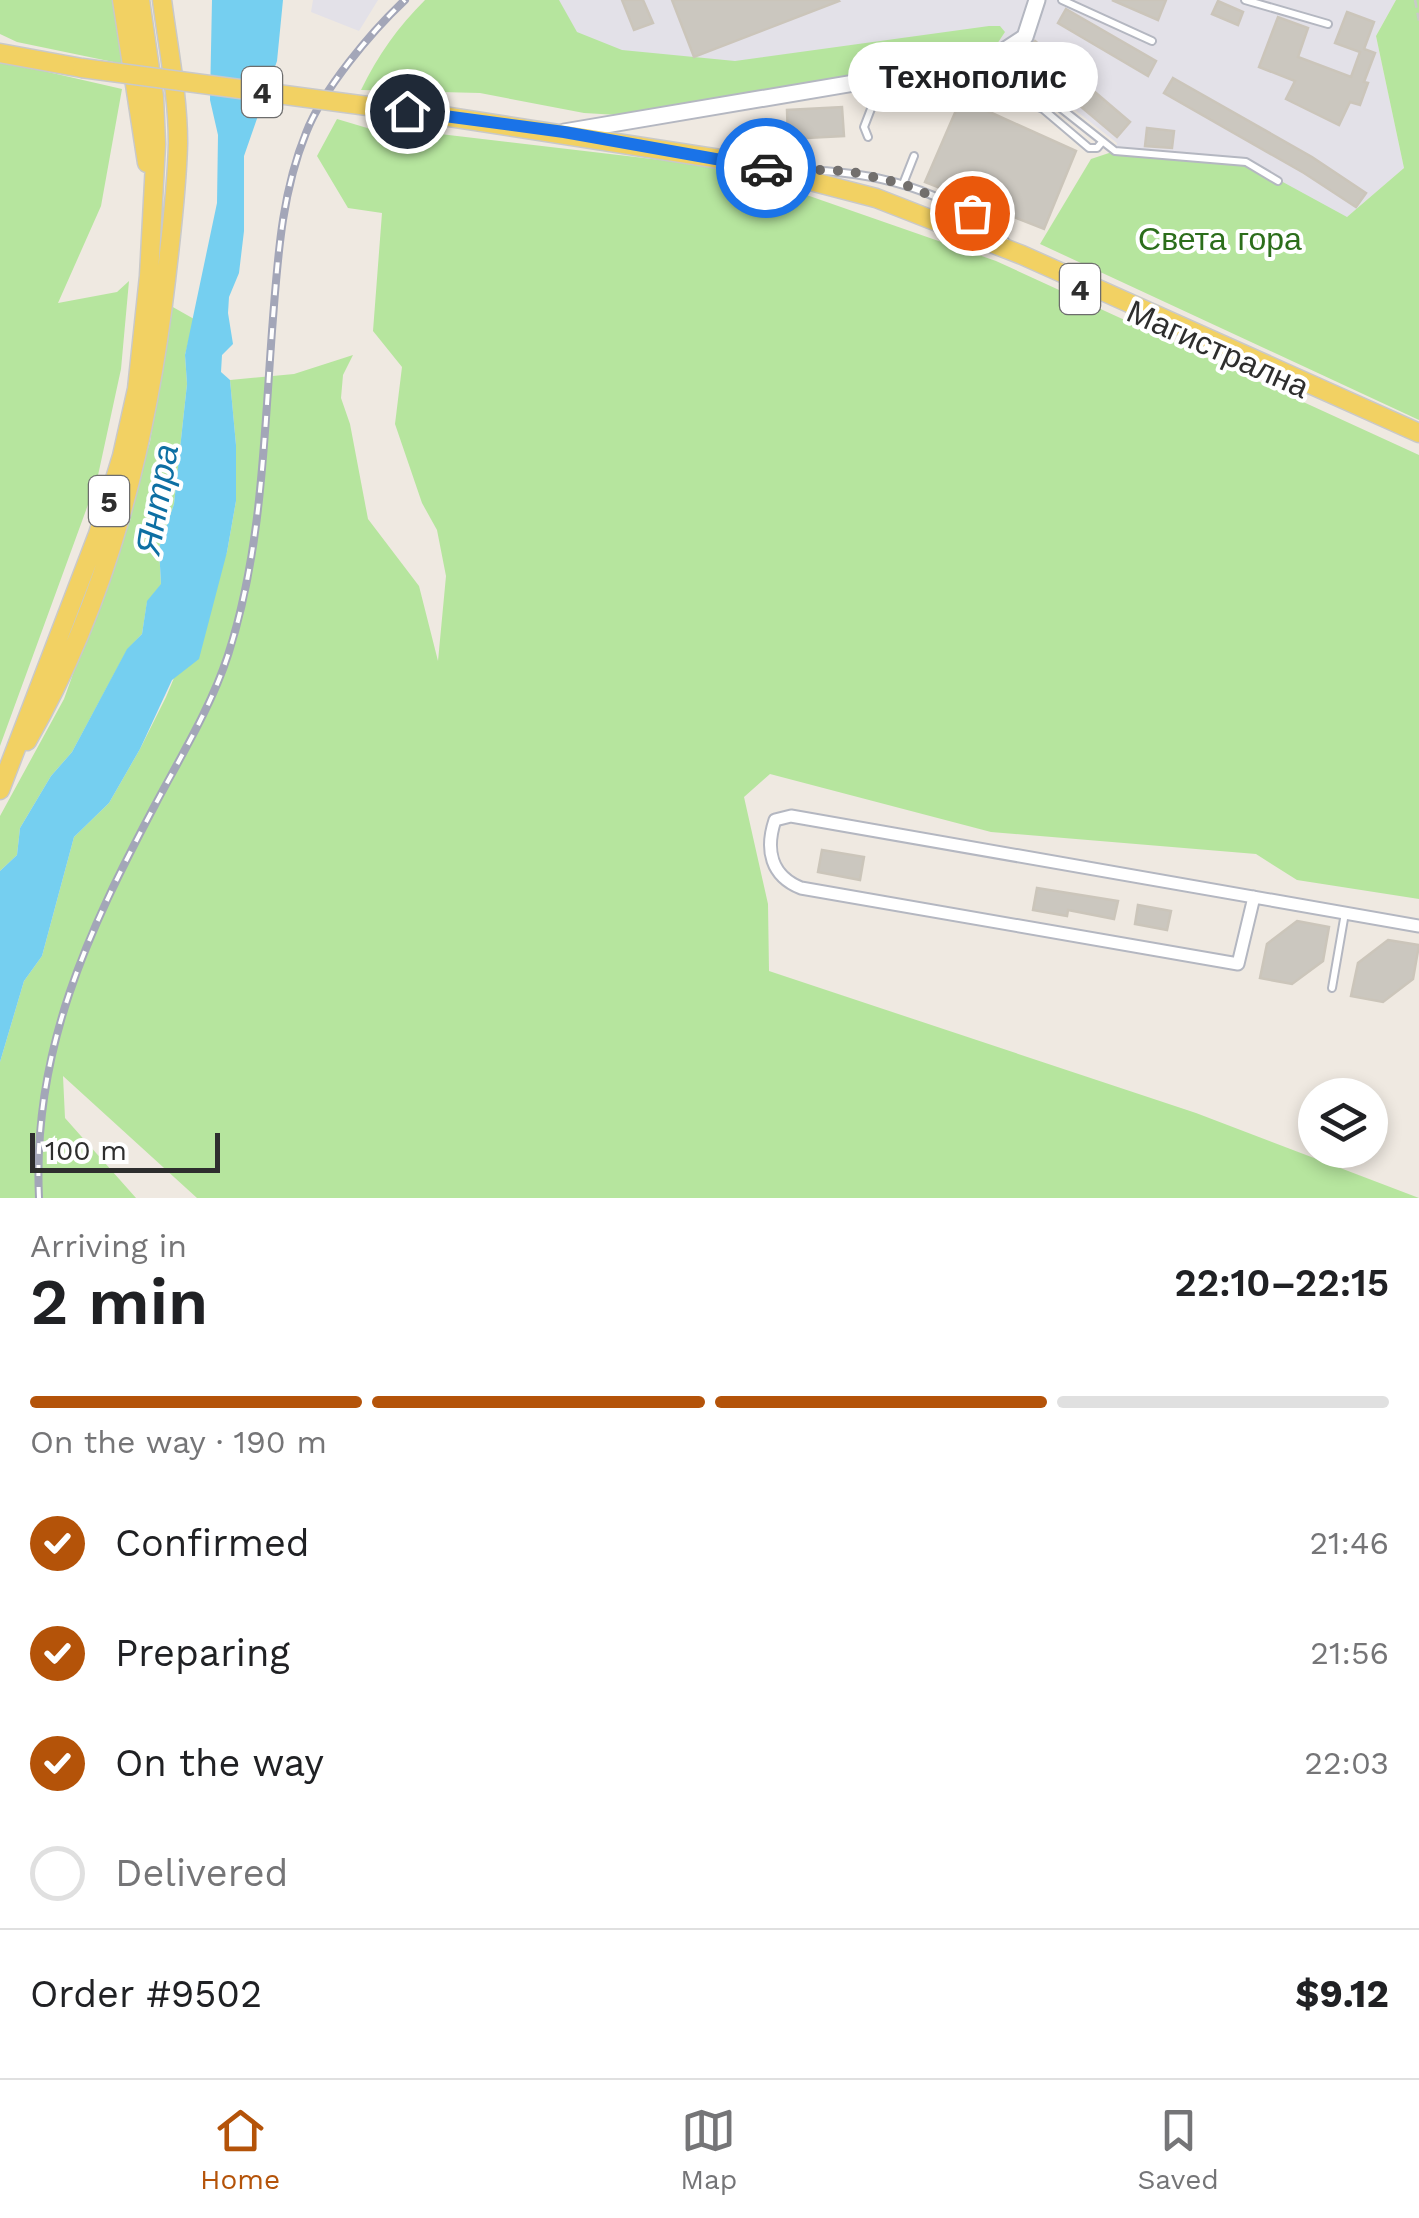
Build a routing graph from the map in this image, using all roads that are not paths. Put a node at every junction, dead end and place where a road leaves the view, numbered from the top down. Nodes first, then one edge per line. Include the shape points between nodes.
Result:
1 (122, 0) edge
2 (140, 0) edge
3 (162, 0) edge
4 (1038, 0) edge
5 (1062, 0) edge
6 (1246, 0) edge
7 (1328, 24) dead end
8 (1152, 41) dead end
9 (0, 53) edge
10 (978, 62) junction
11 (564, 132) junction
12 (868, 137) dead end
13 (1102, 141) junction
14 (914, 156) dead end
15 (732, 161) junction
16 (774, 169) junction
17 (1278, 181) dead end
18 (903, 184) junction
19 (154, 206) junction
20 (1022, 255) junction
21 (1419, 433) edge
22 (1419, 441) edge
23 (2, 785) edge
24 (1254, 897) junction
25 (1345, 913) junction
26 (1419, 926) edge
27 (1332, 988) dead end

1 - 19 main road
2 - 19 main road, 5 via 154,97
3 - 23 main road, 5 via 178,144 144,432 82,625
4 - 10 street via 1026,37
5 - 8 lane
6 - 7 lane
9 - 11 main road, Магистрална / 4, bridge
10 - 11 street
10 - 13 lane via 1029,83
11 - 15 main road, Магистрална / 4
12 - 13 lane via 866,114 874,102 961,80 1042,109 1092,149
13 - 17 lane via 1115,151 1246,162
14 - 18 lane
15 - 16 main road, Магистрална / 4
15 - 22 main road, Магистрална / 4 via 956,236
16 - 18 lane via 848,171
16 - 20 main road, Магистрална / 4 via 876,198
18 - 20 lane via 972,213
19 - 23 main road, 5 via 144,338 122,456
20 - 21 main road, Магистрална / 4
24 - 24 street via 791,816 776,820 770,834 776,871 801,888 1238,964
24 - 25 street
25 - 26 street
25 - 27 lane

